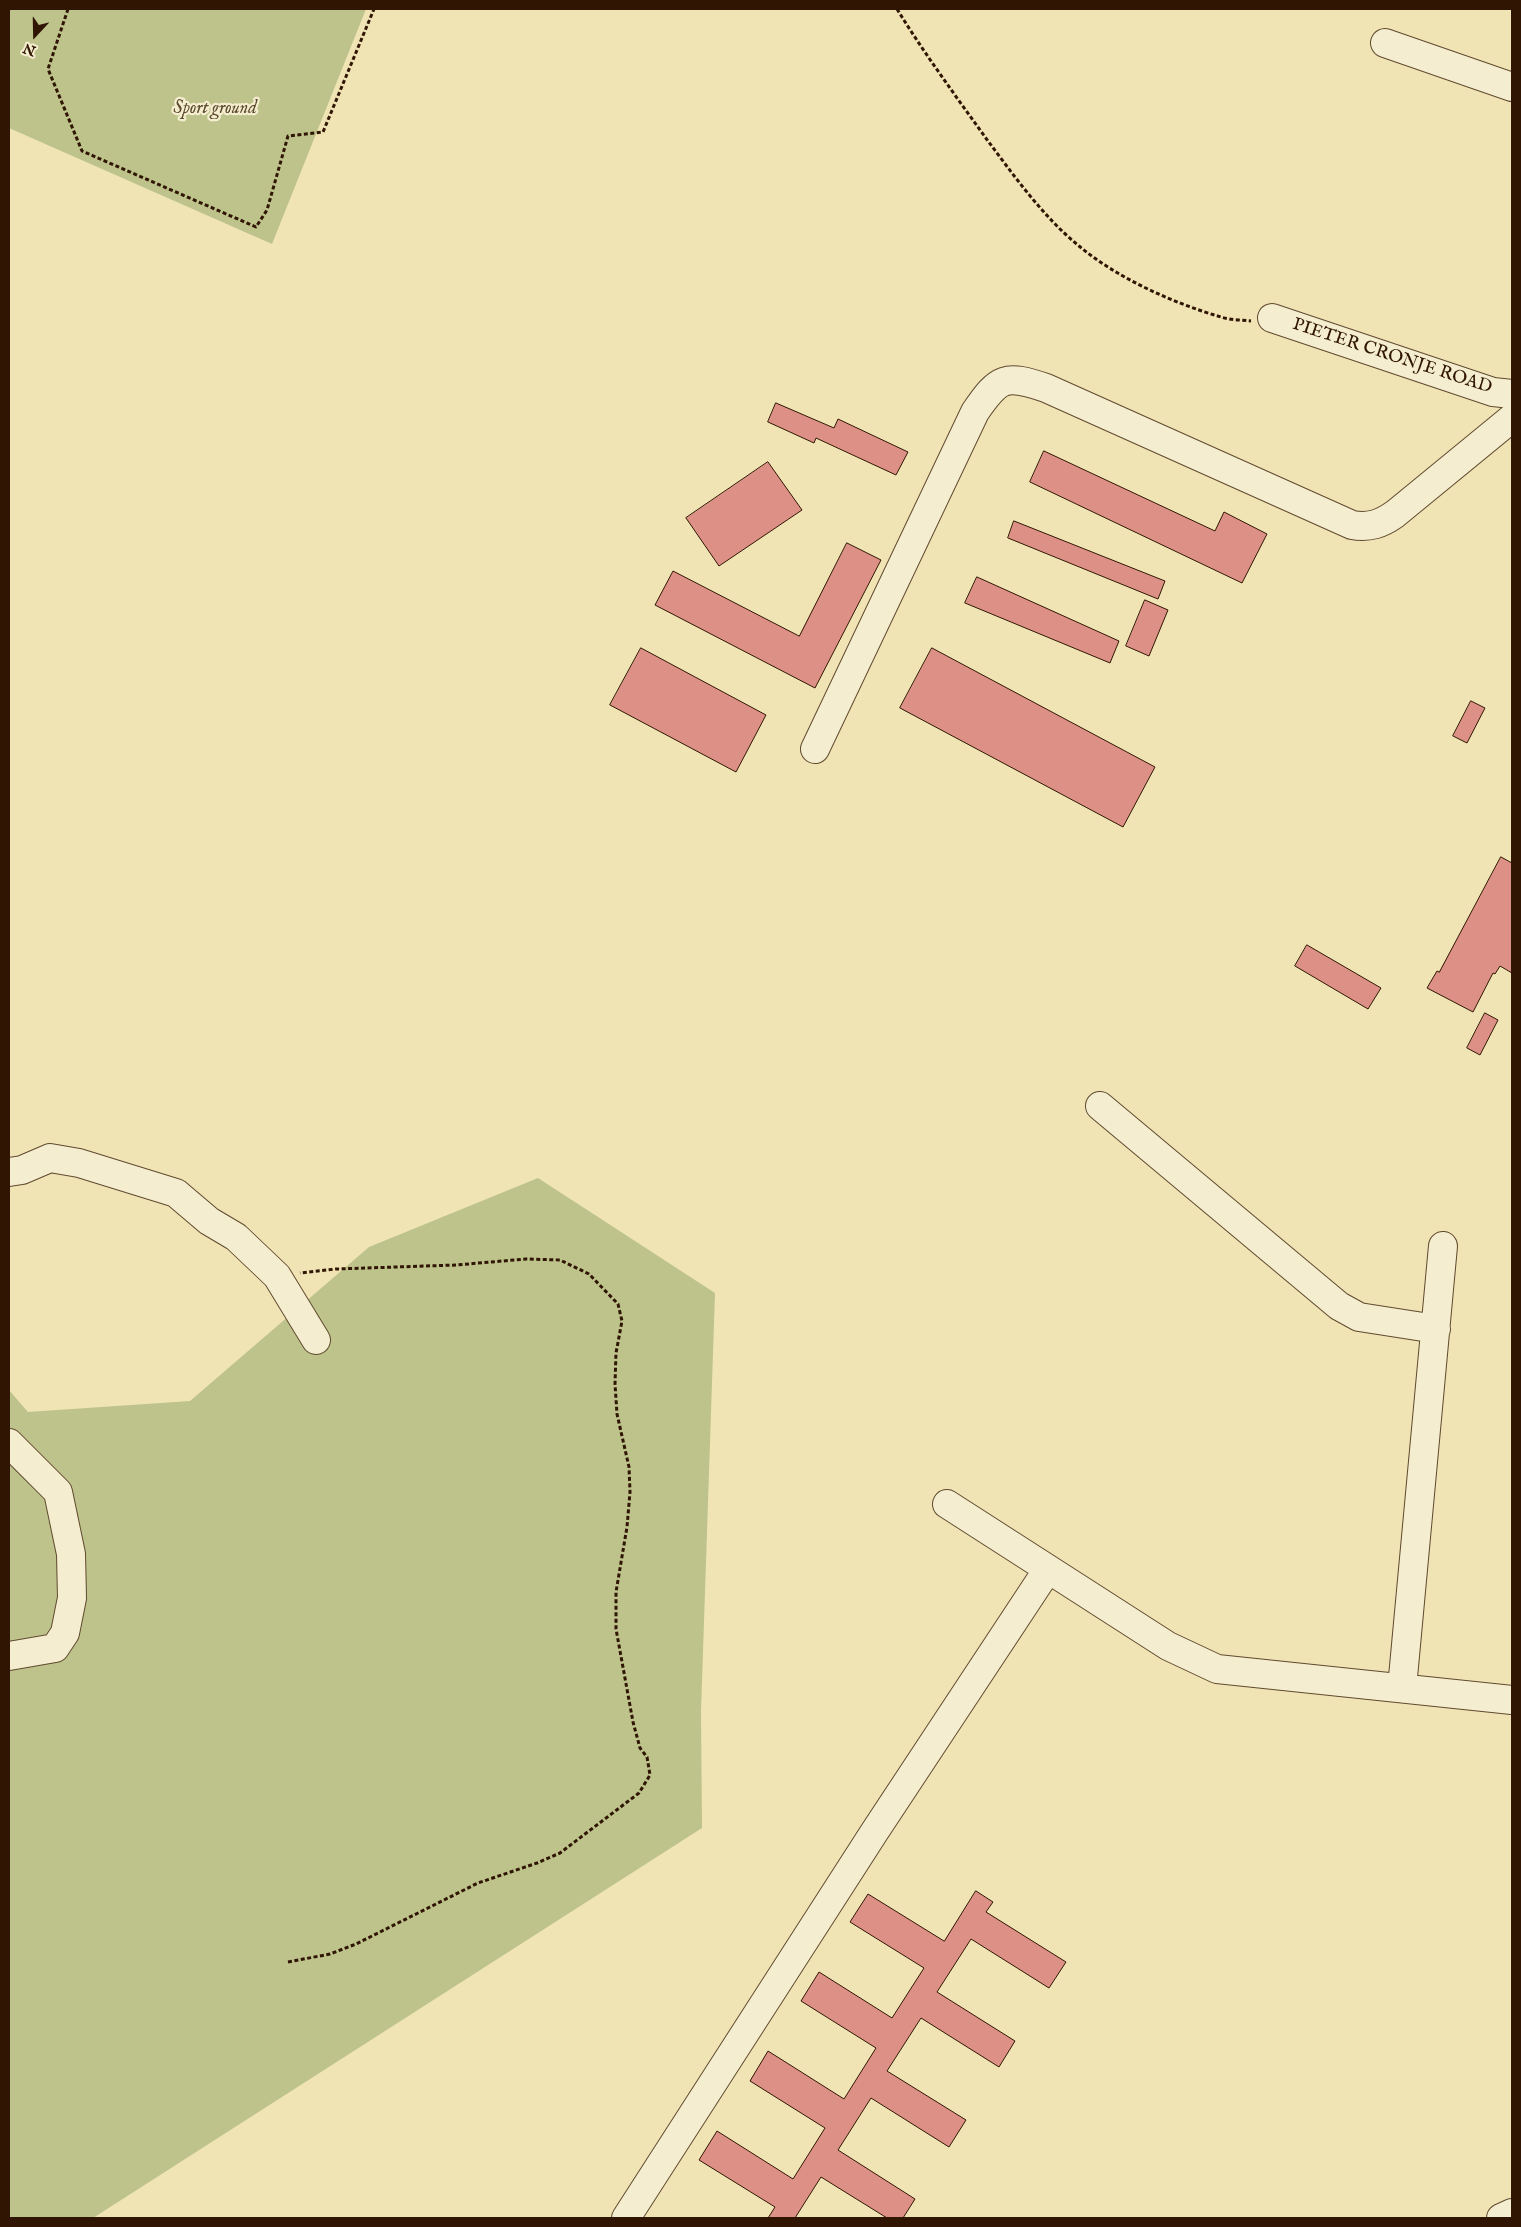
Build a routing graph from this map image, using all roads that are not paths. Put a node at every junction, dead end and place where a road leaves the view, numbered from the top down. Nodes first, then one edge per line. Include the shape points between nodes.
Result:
1 (1385, 44) dead end
2 (1512, 87) edge
3 (1272, 318) road end
4 (1512, 394) edge
5 (1512, 418) edge
6 (815, 749) dead end
7 (1100, 1106) dead end
8 (9, 1172) edge
9 (1443, 1246) dead end
10 (1436, 1329) junction
11 (316, 1340) dead end
12 (9, 1443) edge
13 (947, 1504) dead end
14 (1048, 1569) junction
15 (9, 1656) edge
16 (1402, 1688) junction
17 (1512, 1700) edge
18 (1512, 2213) edge
19 (626, 2218) edge
20 (1501, 2218) edge

1 - 2 street
3 - 4 street, PIETER CRONJE ROAD via 1493,392
5 - 6 street via 1384,522 1362,527 1046,388 1024,381 1008,381 994,386 975,412
7 - 10 street via 1339,1306 1360,1317
8 - 11 street via 50,1158 79,1163 176,1193 208,1221 236,1237 277,1276
9 - 10 street
10 - 16 street
12 - 15 street via 58,1492 71,1554 72,1598 66,1633 55,1648
13 - 14 street
14 - 16 street via 1168,1646 1217,1669
14 - 19 street
16 - 17 street
18 - 20 street

